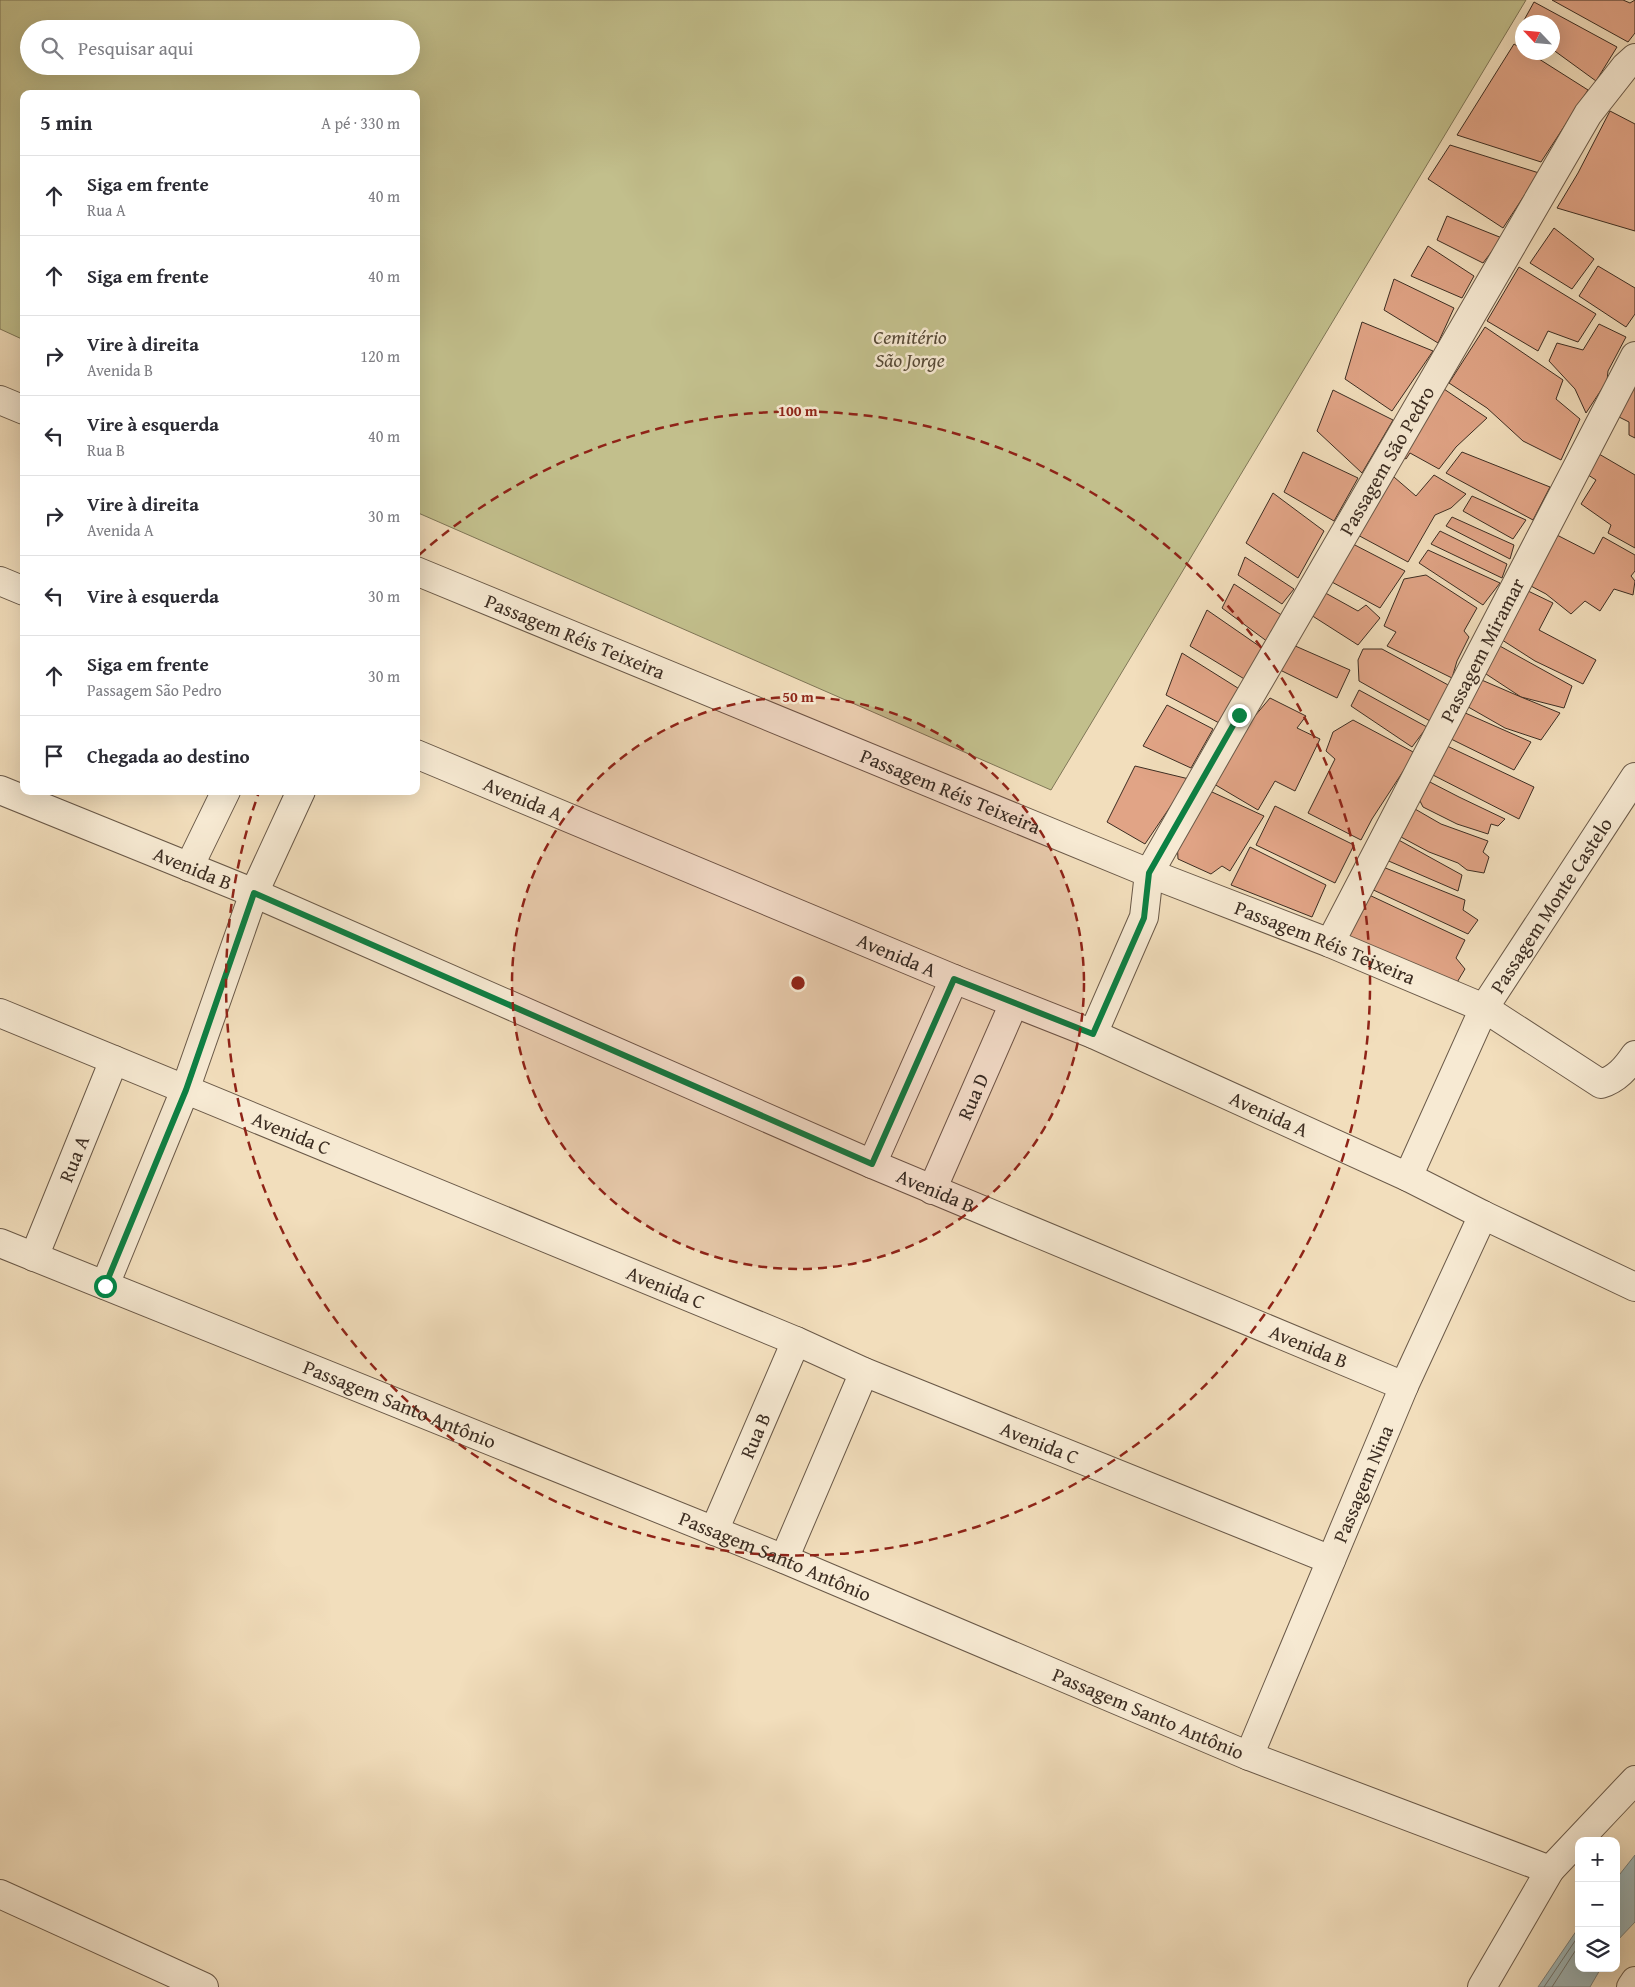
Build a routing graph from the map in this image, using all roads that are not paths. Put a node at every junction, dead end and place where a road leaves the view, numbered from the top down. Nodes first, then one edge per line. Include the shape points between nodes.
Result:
1 (1635, 58) edge
2 (1635, 356) edge
3 (0, 400) edge
4 (20, 408) edge
5 (420, 574) edge
6 (0, 582) edge
7 (20, 590) edge
8 (420, 756) edge
9 (1635, 777) edge
10 (0, 790) edge
11 (224, 795) edge
12 (299, 795) edge
13 (189, 866) junction
14 (1149, 873) junction
15 (254, 893) junction
16 (1330, 943) junction
17 (954, 979) junction
18 (1014, 1003) junction
19 (1484, 1008) junction
20 (0, 1013) edge
21 (1093, 1034) junction
22 (1635, 1054) edge
23 (114, 1060) junction
24 (186, 1090) junction
25 (872, 1164) junction
26 (1408, 1177) junction
27 (932, 1190) junction
28 (1483, 1215) junction
29 (0, 1243) edge
30 (34, 1256) junction
31 (105, 1286) junction
32 (1635, 1287) edge
33 (796, 1341) junction
34 (864, 1372) junction
35 (1404, 1386) junction
36 (714, 1531) junction
37 (784, 1559) junction
38 (1331, 1560) junction
39 (1249, 1756) junction
40 (1635, 1780) edge
41 (1550, 1870) junction
42 (0, 1894) edge
43 (1635, 1980) edge
44 (204, 1987) edge
45 (1482, 1987) edge
46 (1631, 1987) edge

1 - 14 street, Passagem São Pedro via 1588,114
2 - 16 street, Passagem Miramar
3 - 4 street
5 - 14 street, Passagem Réis Teixeira
6 - 7 street
8 - 17 street, Avenida A
9 - 19 street, Passagem Monte Castelo
10 - 13 street, Avenida B
11 - 13 street
12 - 15 street
13 - 15 street, Avenida B
14 - 16 street, Passagem Réis Teixeira
14 - 21 street via 1144,918
15 - 24 street
15 - 25 street, Avenida B
16 - 19 street, Passagem Réis Teixeira
17 - 18 street, Avenida A
17 - 25 street
18 - 21 street, Avenida A
18 - 27 street, Rua D
19 - 22 street, Passagem Réis Teixeira via 1601,1084 1624,1069
19 - 26 street, Passagem Monte Castelo
20 - 23 street, Avenida C
21 - 26 street, Avenida A
23 - 24 street, Avenida C
23 - 30 street, Rua A
24 - 31 street
24 - 33 street, Avenida C
25 - 27 street, Avenida B
26 - 28 street, Avenida A
27 - 35 street, Avenida B
28 - 32 street, Avenida A
28 - 35 street, Passagem Nina
29 - 30 street, Passagem Santo Antônio
30 - 31 street, Passagem Santo Antônio
31 - 36 street, Passagem Santo Antônio
33 - 34 street, Avenida C
33 - 36 street, Rua B
34 - 37 street
34 - 38 street, Avenida C
35 - 38 street, Passagem Nina
36 - 37 street, Passagem Santo Antônio
37 - 39 street, Passagem Santo Antônio
38 - 39 street, Passagem Nina
39 - 41 street, Passagem Santo Antônio
40 - 41 street
41 - 45 street
42 - 44 street
43 - 46 street

